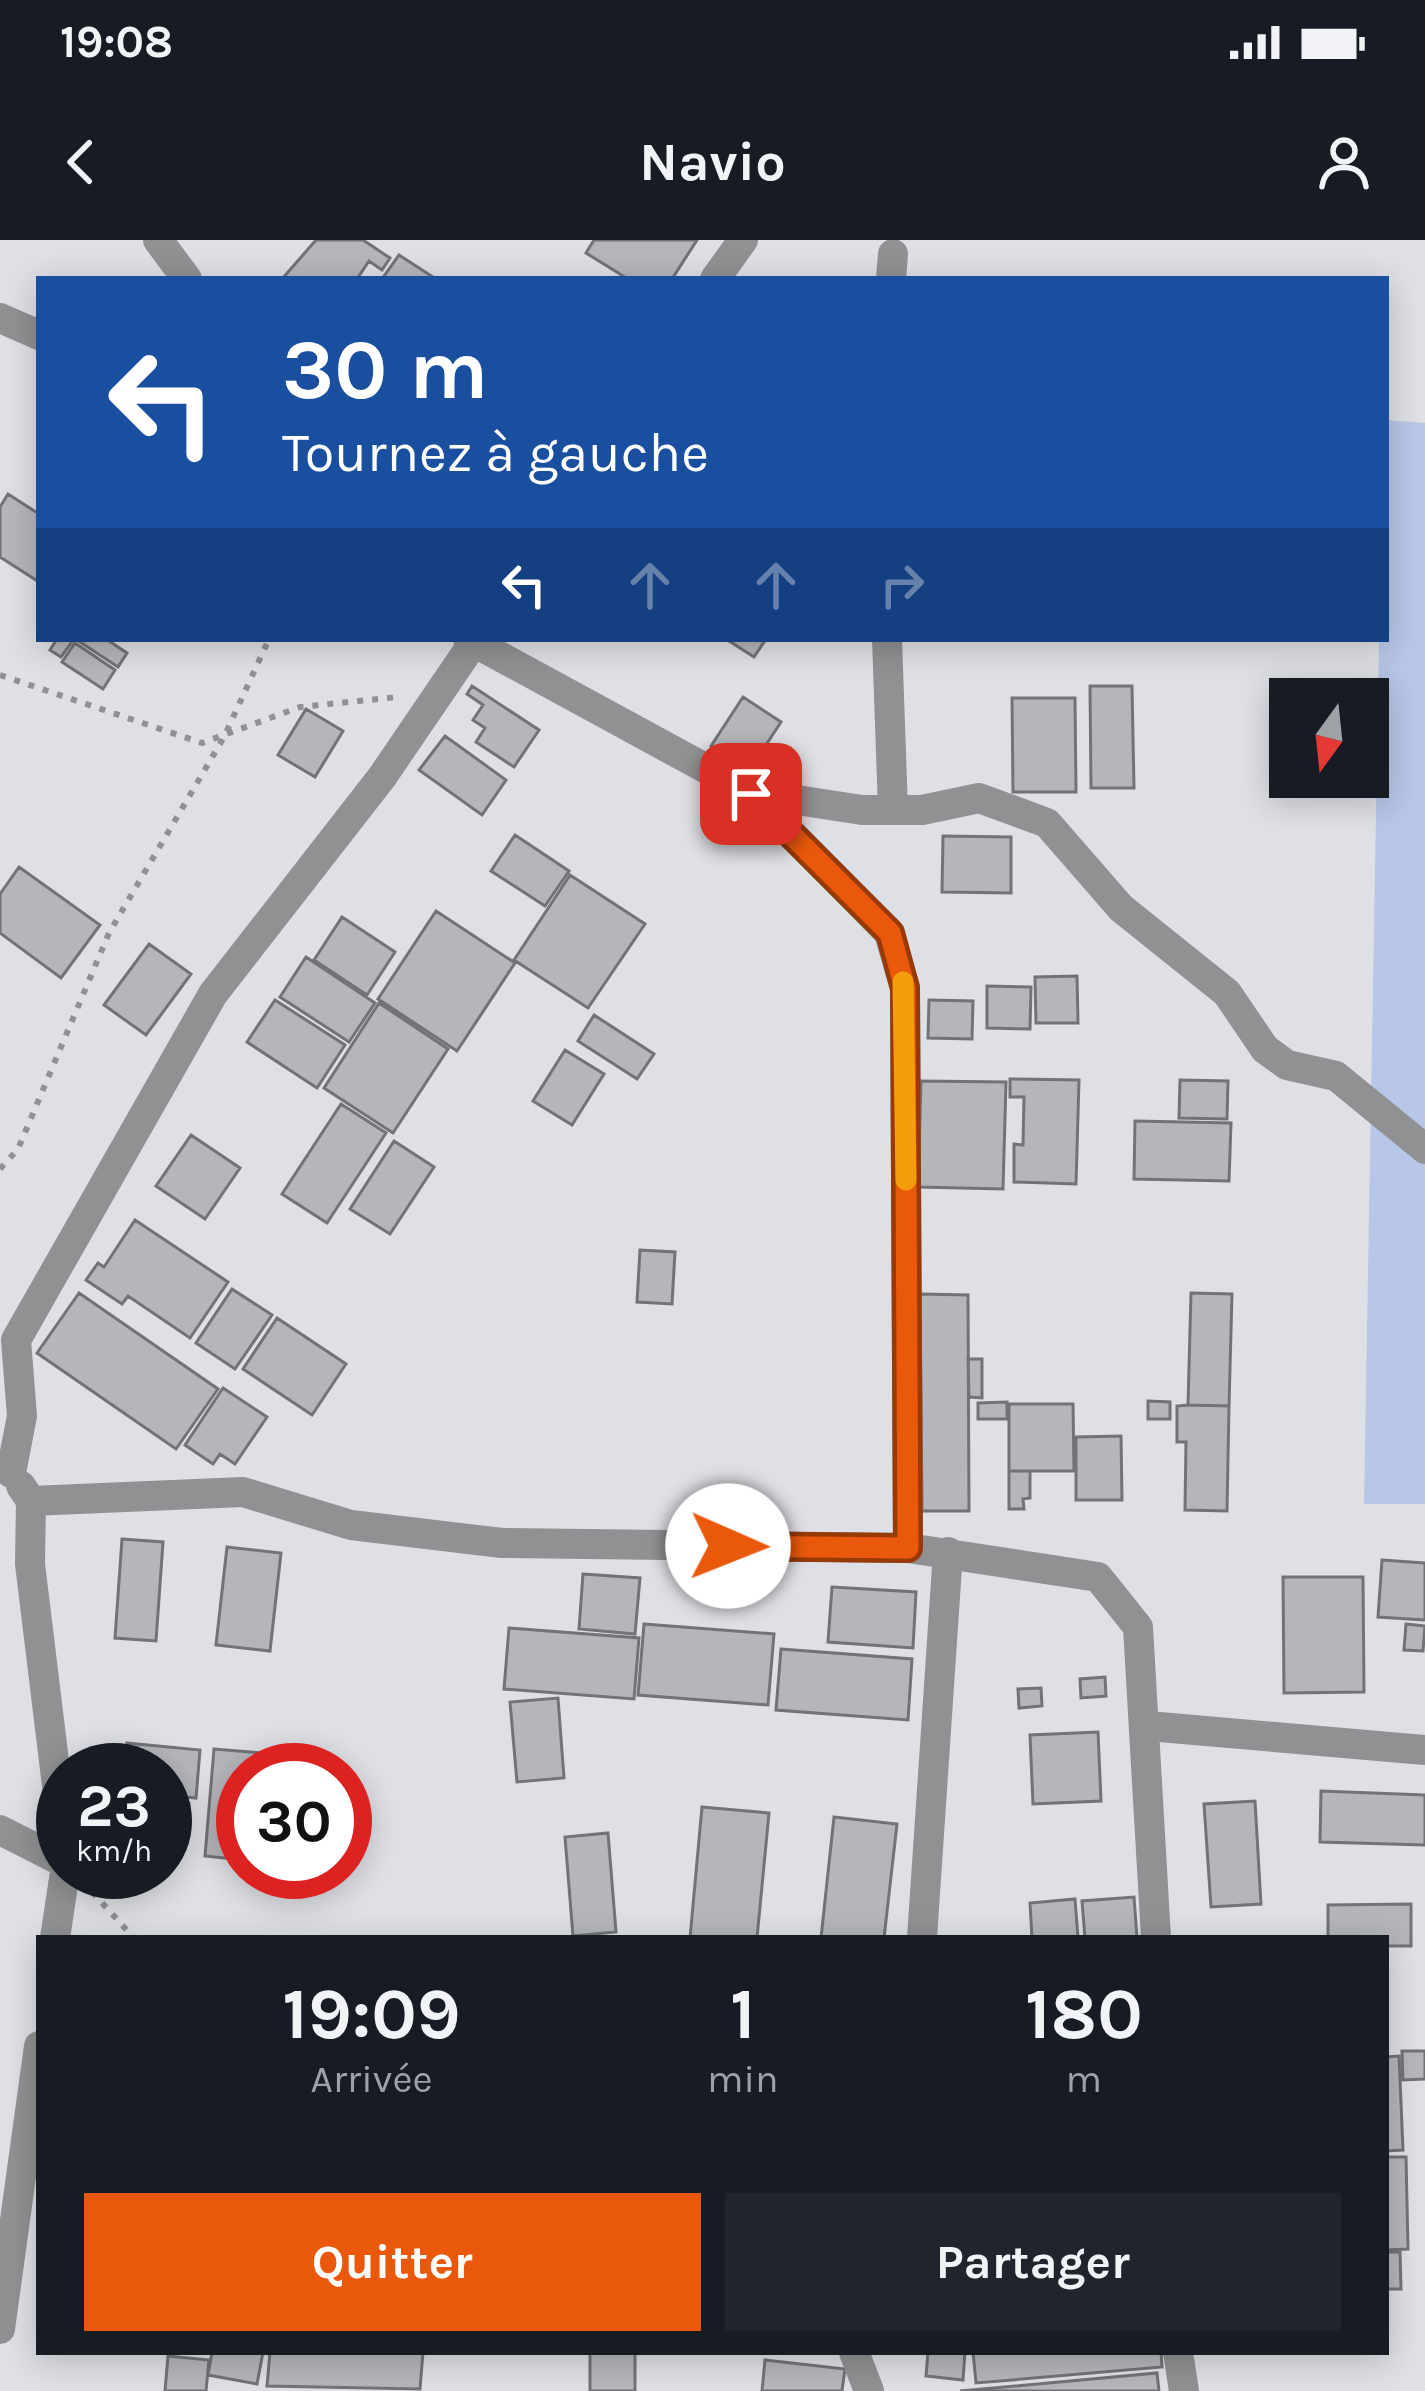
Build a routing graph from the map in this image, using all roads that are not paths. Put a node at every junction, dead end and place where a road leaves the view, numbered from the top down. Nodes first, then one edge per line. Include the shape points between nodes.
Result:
1 (158, 240) edge
2 (743, 240) edge
3 (185, 276) edge
4 (717, 276) edge
5 (0, 318) edge
6 (36, 334) edge
7 (471, 642) edge
8 (476, 642) edge
9 (887, 642) edge
10 (751, 794) junction
11 (893, 810) junction
12 (1425, 1149) edge
13 (8, 1338) edge
14 (6, 1466) edge
15 (31, 1501) junction
16 (908, 1548) junction
17 (948, 1552) junction
18 (1148, 1726) junction
19 (52, 1743) edge
20 (1425, 1750) edge
21 (0, 1829) edge
22 (36, 1848) edge
23 (70, 1899) edge
24 (56, 1935) edge
25 (922, 1935) edge
26 (1156, 1935) edge
27 (36, 2060) edge
28 (22, 2124) edge
29 (0, 2329) edge
30 (855, 2355) edge
31 (1178, 2355) edge
32 (868, 2391) edge
33 (1184, 2391) edge

1 - 3 street
2 - 4 street
5 - 6 street
7 - 13 street via 382,777 213,994
8 - 10 street
9 - 11 street
10 - 11 street
10 - 16 street via 890,933 905,988
11 - 12 street via 979,798 1046,823 1120,908 1227,993 1265,1049 1287,1065 1336,1076
13 - 14 street via 22,1416
14 - 15 street
15 - 16 street via 243,1492 351,1525 502,1543
15 - 19 street
16 - 17 street
17 - 18 street via 1098,1576 1138,1627
17 - 25 street
18 - 20 street
18 - 26 street
21 - 22 street
23 - 24 street
27 - 28 street
28 - 29 street
30 - 32 street
31 - 33 street

